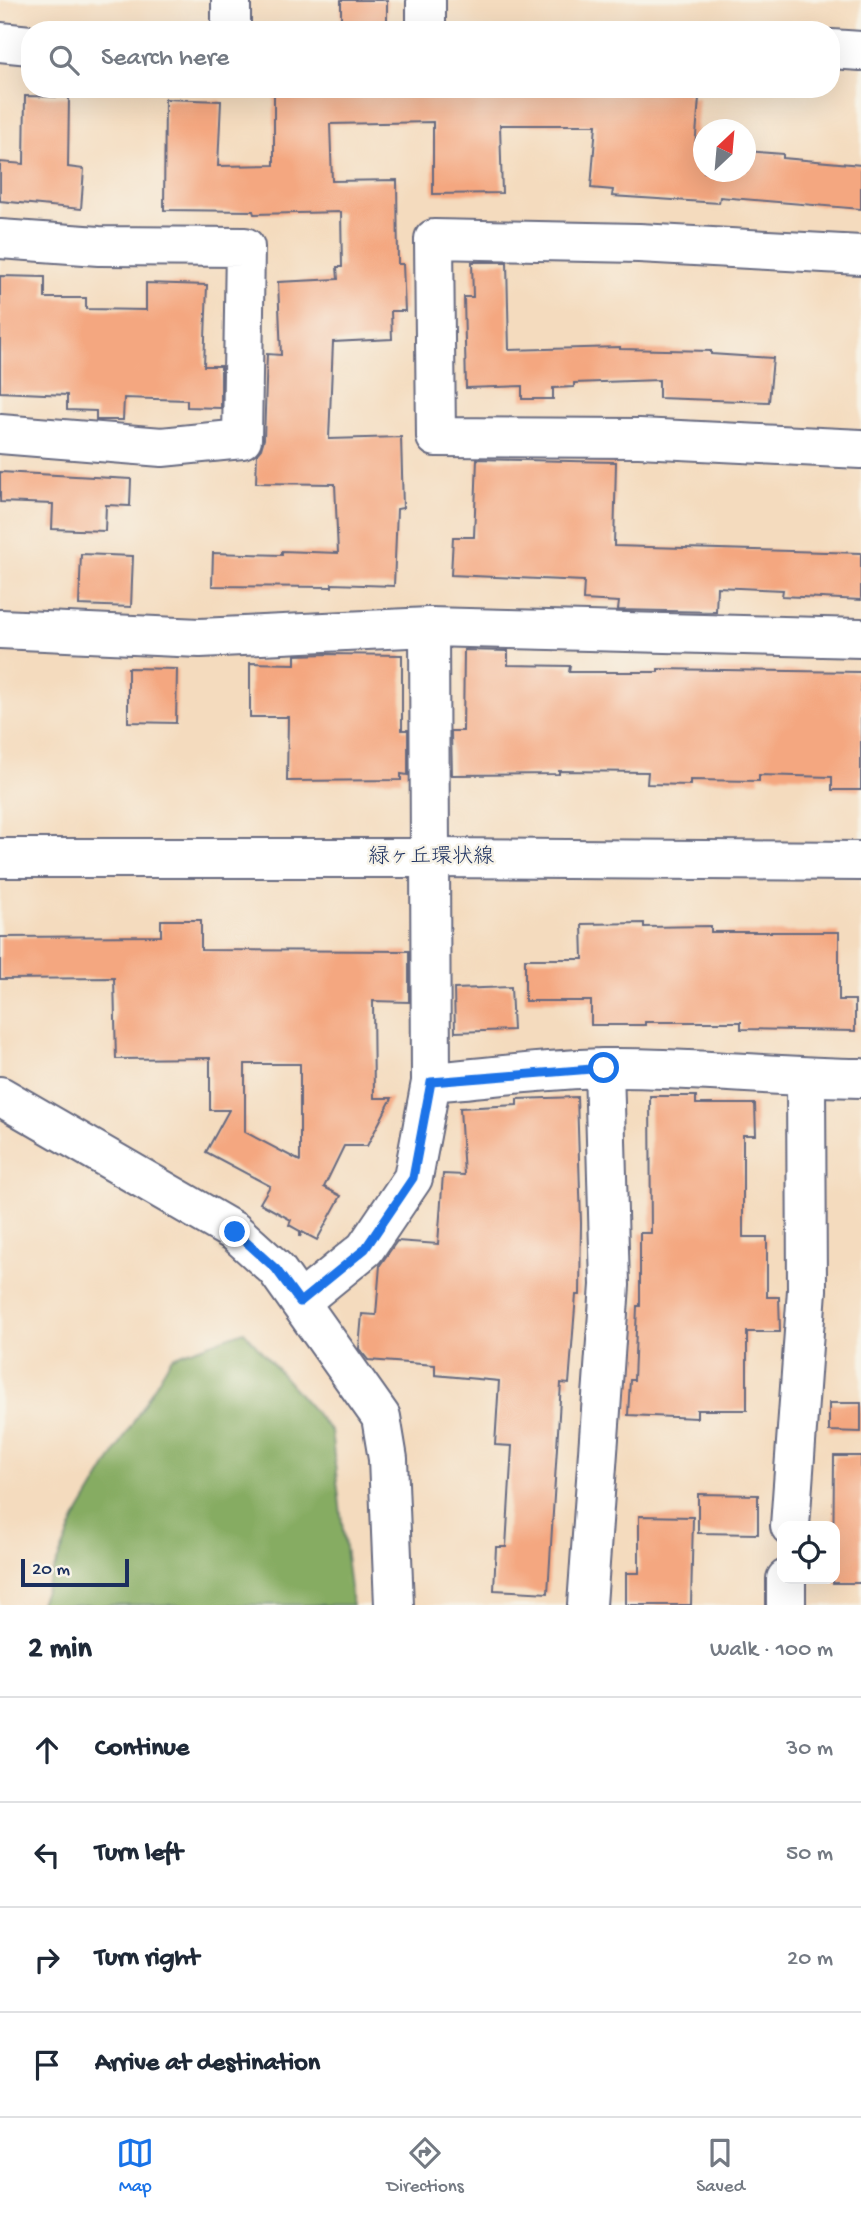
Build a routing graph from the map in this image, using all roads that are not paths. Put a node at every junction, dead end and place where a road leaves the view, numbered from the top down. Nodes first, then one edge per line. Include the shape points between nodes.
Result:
1 (231, 0) edge
2 (426, 0) edge
3 (231, 21) edge
4 (426, 21) edge
5 (0, 42) edge
6 (21, 44) edge
7 (840, 50) edge
8 (861, 51) edge
9 (0, 239) edge
10 (861, 255) edge
11 (0, 434) edge
12 (861, 449) edge
13 (429, 627) junction
14 (0, 629) edge
15 (861, 638) edge
16 (0, 858) edge
17 (429, 858) junction
18 (861, 861) edge
19 (604, 1068) junction
20 (806, 1078) junction
21 (861, 1078) edge
22 (431, 1082) junction
23 (0, 1096) edge
24 (300, 1302) junction
25 (790, 1521) edge
26 (786, 1584) edge
27 (394, 1605) edge
28 (587, 1605) edge
29 (786, 1605) edge

1 - 3 street
2 - 4 street
5 - 6 street
7 - 8 street
9 - 11 street via 99,246 244,247 242,439 162,447
10 - 12 street via 639,243 434,239 436,437 639,438
13 - 14 street via 200,638
13 - 15 street
13 - 17 street
16 - 17 street, 緑ヶ丘環状線
17 - 18 street, 緑ヶ丘環状線
17 - 22 street
19 - 20 street via 711,1069
19 - 22 street
19 - 28 street via 610,1285
20 - 21 street
20 - 25 street via 807,1290
22 - 24 street via 413,1178 365,1249
23 - 24 street via 235,1232 276,1269
24 - 27 street via 381,1417 388,1459
26 - 29 street

